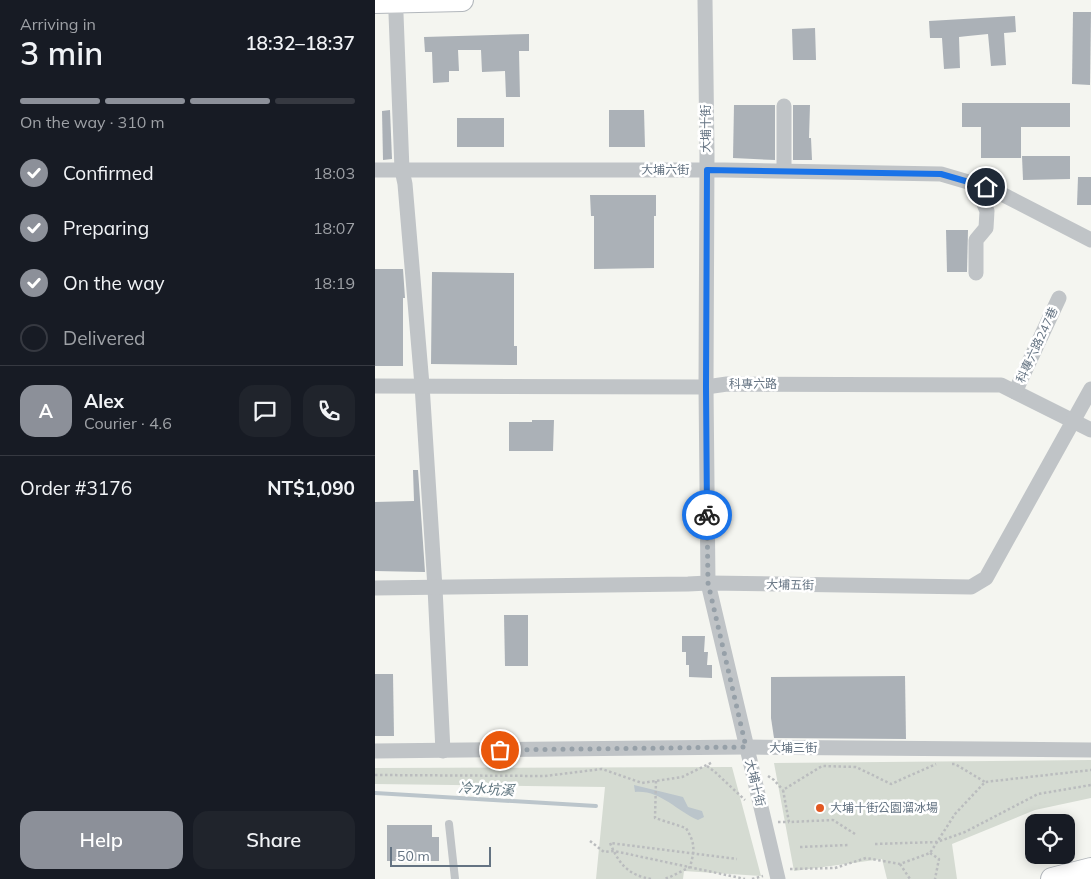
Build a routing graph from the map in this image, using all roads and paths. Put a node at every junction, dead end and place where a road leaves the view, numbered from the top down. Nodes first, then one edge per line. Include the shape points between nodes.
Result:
1 (462, 0) edge
2 (705, 0) edge
3 (375, 2) edge
4 (396, 14) dead end
5 (784, 106) dead end
6 (375, 170) edge
7 (402, 170) junction
8 (707, 170) junction
9 (783, 170) junction
10 (986, 187) junction
11 (1091, 240) edge
12 (976, 273) dead end
13 (1059, 298) dead end
14 (375, 386) edge
15 (422, 386) junction
16 (706, 387) junction
17 (1091, 389) edge
18 (1015, 392) junction
19 (1074, 421) junction
20 (1091, 430) edge
21 (708, 583) junction
22 (375, 588) edge
23 (435, 588) junction
24 (746, 747) junction
25 (1091, 750) edge
26 (375, 751) edge
27 (443, 751) junction
28 (713, 762) dead end
29 (941, 764) dead end
30 (948, 764) dead end
31 (707, 766) junction
32 (1091, 770) edge
33 (375, 775) edge
34 (768, 775) dead end
35 (656, 781) junction
36 (985, 782) junction
37 (1091, 785) edge
38 (783, 790) junction
39 (749, 804) dead end
40 (777, 822) dead end
41 (789, 822) junction
42 (449, 824) dead end
43 (855, 834) dead end
44 (590, 841) dead end
45 (937, 842) junction
46 (875, 844) dead end
47 (848, 845) dead end
48 (800, 847) dead end
49 (614, 851) junction
50 (930, 853) junction
51 (693, 854) junction
52 (737, 859) dead end
53 (900, 864) junction
54 (690, 866) junction
55 (1091, 869) edge
56 (778, 874) edge
57 (455, 879) edge
58 (651, 879) edge
59 (664, 879) edge
60 (745, 879) edge
61 (752, 879) edge
62 (909, 879) edge
63 (935, 879) edge
64 (1052, 879) edge

1 - 3 street
2 - 8 street, 大埔十街
4 - 7 street
5 - 9 street
6 - 7 street, 大埔六街
7 - 8 street, 大埔六街
7 - 15 street
8 - 9 street, 大埔六街
8 - 16 street, 大埔十街
9 - 10 street, 大埔六街 via 941,174
10 - 11 street, 大埔六街
10 - 12 street via 982,199 987,211 986,228 976,240
13 - 18 street, 科專六路247巷
14 - 15 street, 科專六路
15 - 16 street, 科專六路
15 - 23 street
16 - 18 street, 科專六路 via 727,384 1001,385
16 - 21 street, 大埔十街
17 - 19 street, 大埔五街
18 - 19 street, 科專六路
19 - 20 street, 科專六路
19 - 21 street, 大埔五街 via 986,578 971,587
21 - 23 street, 大埔五街
21 - 24 street, 大埔十街
22 - 23 street, 大埔五街
23 - 27 street
24 - 25 street, 大埔三街
24 - 27 street, 大埔三街
24 - 56 street, 大埔十街
26 - 27 street, 大埔三街
28 - 31 path
29 - 38 path via 933,764 891,784 856,767 822,766
30 - 36 path via 955,764
31 - 35 path via 682,777
31 - 39 path
32 - 36 path
33 - 35 path via 545,776 602,769 642,783
34 - 38 path
35 - 51 path via 655,818 685,828 693,840
36 - 45 path via 955,814
37 - 45 path via 1038,794 965,832
38 - 41 path
40 - 41 path
41 - 43 path via 833,820
42 - 57 lane
44 - 49 path via 604,852
45 - 46 path
45 - 50 path
47 - 48 path
49 - 51 path via 610,843
49 - 54 path
49 - 58 path via 622,865 637,877
50 - 53 path
50 - 63 path via 939,859
51 - 52 path
51 - 54 path
53 - 56 path via 866,858 835,868
53 - 62 path
54 - 59 path
54 - 60 path
55 - 64 street
56 - 61 path

